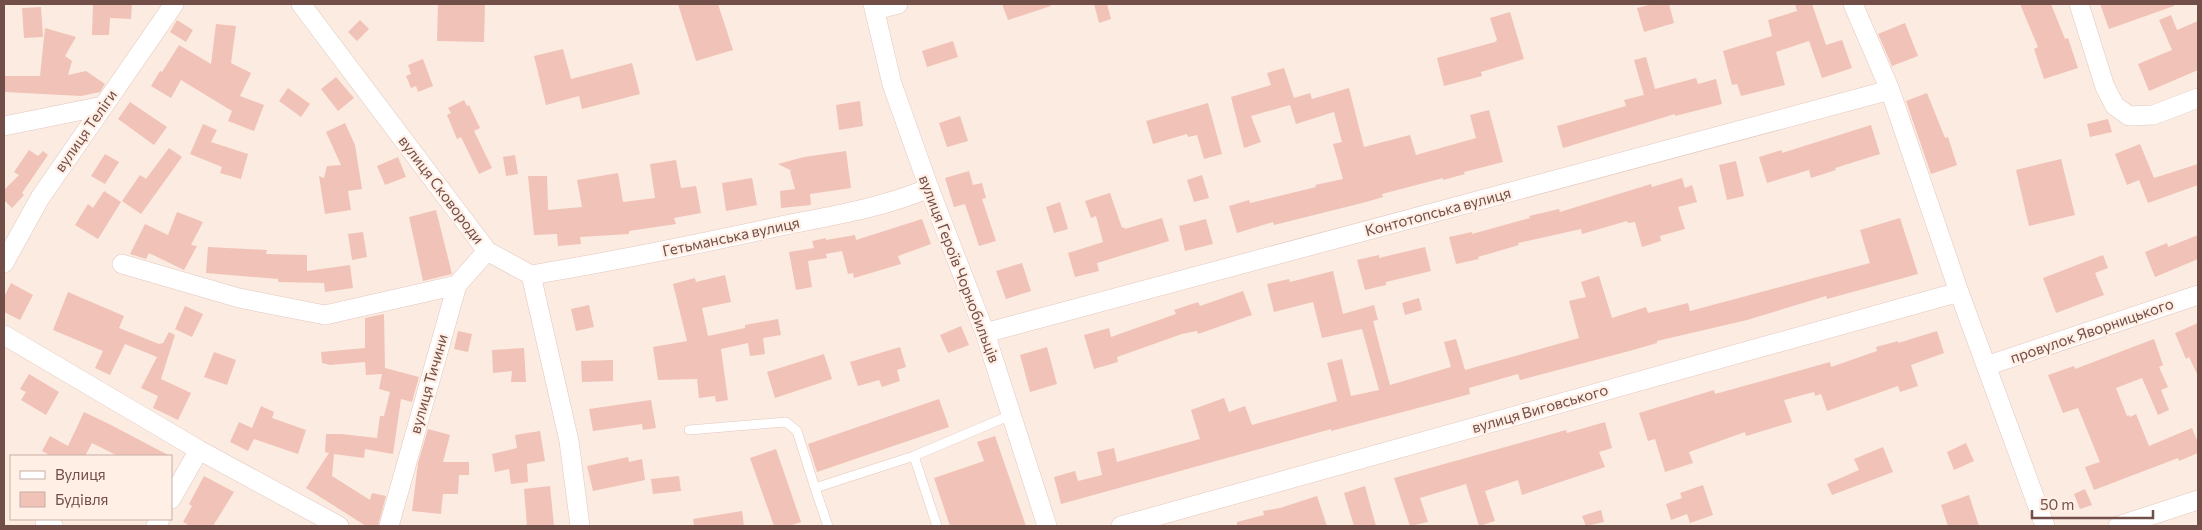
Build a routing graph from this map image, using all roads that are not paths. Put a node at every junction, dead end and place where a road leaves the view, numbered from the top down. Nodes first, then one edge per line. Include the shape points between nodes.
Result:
1 (174, 4) edge
2 (301, 4) edge
3 (898, 4) edge
4 (1854, 4) edge
5 (2079, 4) edge
6 (874, 7) edge
7 (1890, 90) junction
8 (2198, 98) edge
9 (103, 106) junction
10 (4, 126) edge
11 (929, 188) junction
12 (487, 251) junction
13 (4, 263) edge
14 (122, 264) dead end
15 (531, 275) junction
16 (457, 285) junction
17 (1959, 292) junction
18 (2198, 295) edge
19 (986, 333) junction
20 (4, 335) edge
21 (1986, 366) junction
22 (1012, 415) junction
23 (689, 430) dead end
24 (199, 450) junction
25 (914, 456) junction
26 (815, 488) junction
27 (172, 497) edge
28 (2198, 500) edge
29 (339, 526) edge
30 (389, 526) edge
31 (580, 526) edge
32 (828, 526) edge
33 (937, 526) edge
34 (1047, 526) edge
35 (1122, 526) edge
36 (2045, 526) edge
37 (2118, 526) edge

1 - 9 street, вулиця Теліги
2 - 12 street, вулиця Сковороди
3 - 6 street
4 - 7 street
5 - 8 street via 2105,87 2115,106 2128,116 2153,115
6 - 11 street, вулиця Героїв Чорнобильців via 892,84
7 - 17 street
7 - 19 street, Контотопська вулиця
9 - 10 street
9 - 13 street, вулиця Теліги via 40,198
11 - 15 street, Гетьманська вулиця via 905,198 850,212 648,255
11 - 19 street, вулиця Героїв Чорнобильців
12 - 15 street, вулиця Сковороди
12 - 16 street, вулиця Тичини
14 - 16 street via 239,298 325,315
15 - 31 street via 569,441
16 - 30 street, вулиця Тичини
17 - 21 street
17 - 35 street, вулиця Виговського
18 - 21 street, провулок Яворницького
19 - 22 street, вулиця Героїв Чорнобильців
20 - 24 street
21 - 36 street
22 - 25 lane
22 - 34 street, вулиця Героїв Чорнобильців
23 - 26 lane via 786,422 797,431
24 - 27 street
24 - 29 street
25 - 26 lane
25 - 33 lane
26 - 32 lane
28 - 37 street

